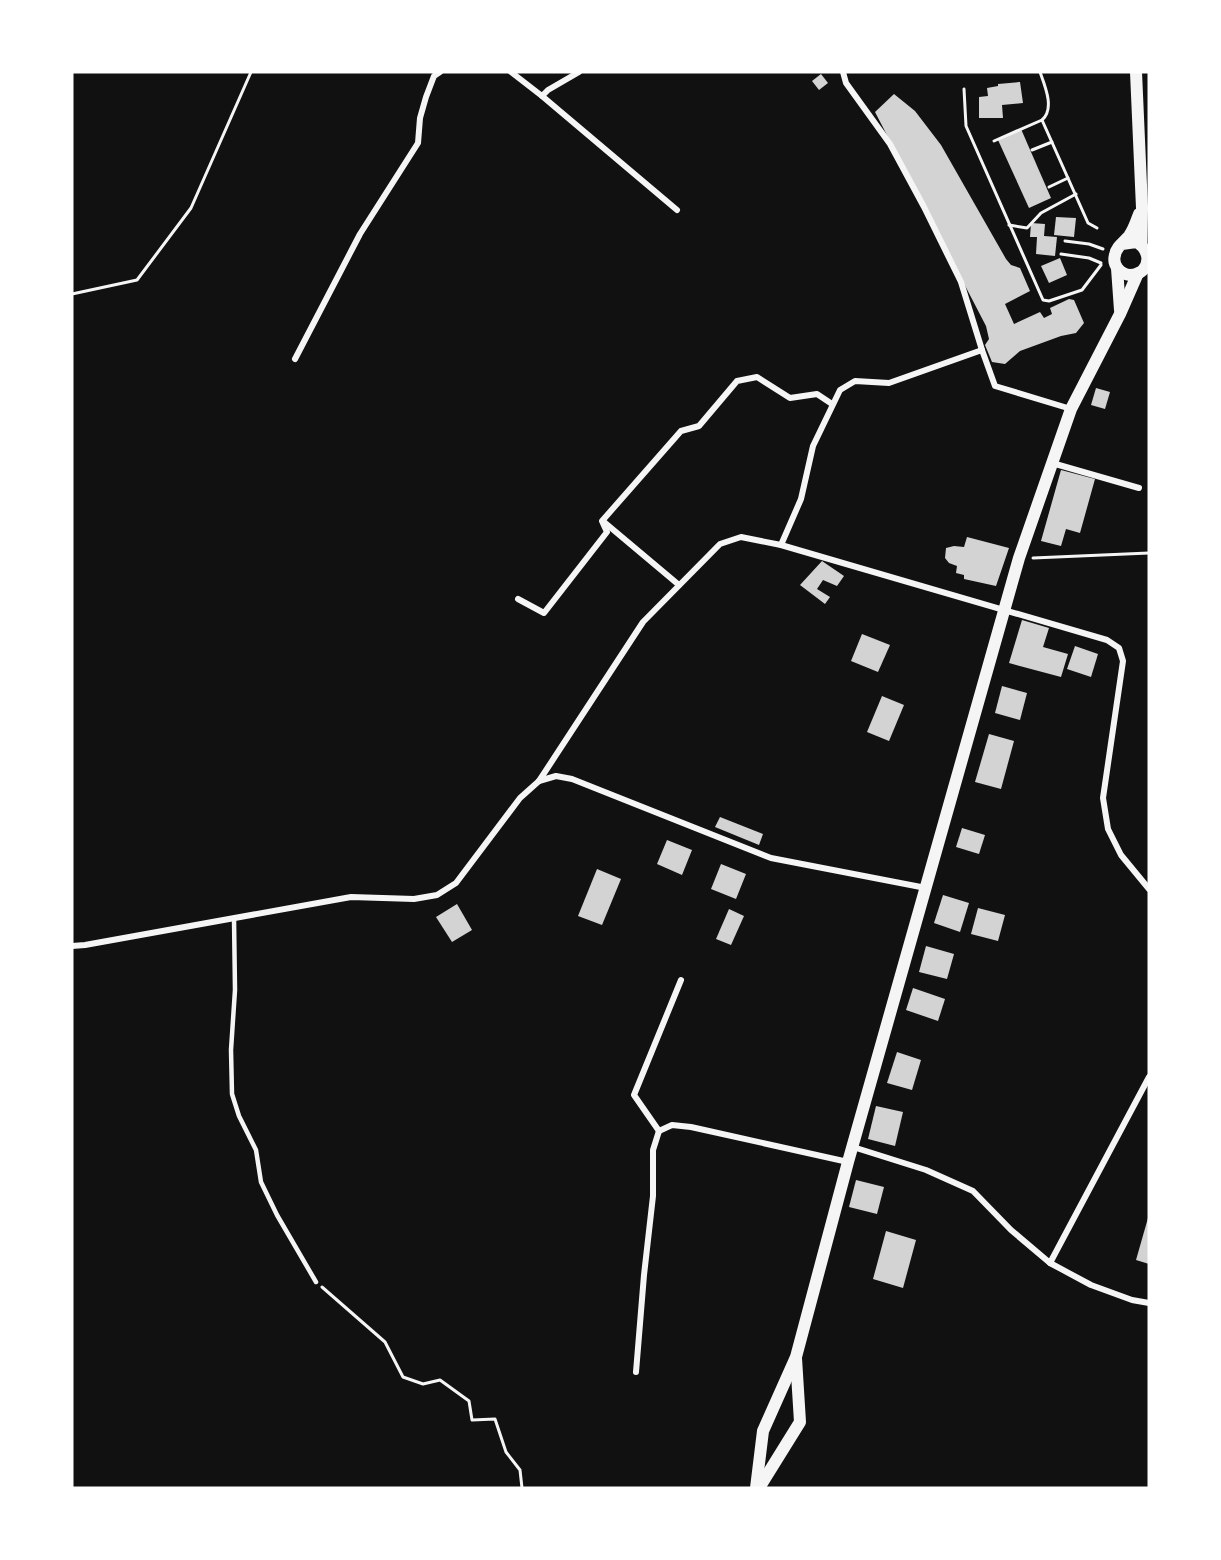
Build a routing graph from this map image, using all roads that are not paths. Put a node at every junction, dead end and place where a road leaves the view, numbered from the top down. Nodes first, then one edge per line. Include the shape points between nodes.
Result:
1 (440, 72) edge
2 (511, 72) edge
3 (579, 72) edge
4 (843, 72) edge
5 (1136, 72) edge
6 (542, 96) junction
7 (1142, 208) junction
8 (677, 210) dead end
9 (1122, 244) junction
10 (1141, 245) junction
11 (1117, 268) junction
12 (1138, 273) junction
13 (1120, 314) junction
14 (982, 350) junction
15 (296, 359) dead end
16 (832, 404) junction
17 (1071, 409) junction
18 (1052, 462) junction
19 (1139, 488) dead end
20 (602, 521) junction
21 (781, 545) junction
22 (679, 585) junction
23 (518, 599) dead end
24 (1005, 610) junction
25 (539, 781) junction
26 (926, 888) junction
27 (1149, 889) edge
28 (234, 918) junction
29 (72, 946) edge
30 (681, 980) dead end
31 (1149, 1077) edge
32 (659, 1131) junction
33 (853, 1147) junction
34 (848, 1162) junction
35 (1050, 1263) junction
36 (316, 1282) road end
37 (1149, 1303) edge
38 (796, 1357) junction
39 (636, 1372) dead end
40 (758, 1488) edge

1 - 15 street via 434,76 426,97 418,143 360,234
2 - 6 street
3 - 6 street
4 - 14 street via 846,83 890,144 924,207 961,282
5 - 7 main road
6 - 8 street
7 - 9 main road
7 - 10 main road
9 - 10 main road
9 - 11 main road via 1114,254
10 - 12 main road via 1148,260
11 - 12 main road via 1128,275
11 - 13 main road
12 - 13 main road
13 - 17 main road
14 - 16 street via 889,383 855,381 840,390
14 - 17 street via 995,386
16 - 20 street via 817,394 790,398 757,377 737,381 699,426 681,431
16 - 21 street via 813,446 801,499
17 - 18 main road
18 - 19 street
18 - 24 main road
20 - 22 street
20 - 23 street via 607,532 544,614
21 - 22 street via 741,537 720,544
21 - 24 street
22 - 25 street via 643,622
24 - 26 main road
24 - 27 street via 1107,640 1119,648 1123,661 1103,798 1108,829 1121,855
25 - 26 street via 556,776 572,779 771,858
25 - 28 street via 520,798 456,883 437,895 414,899 351,897
26 - 33 main road
28 - 29 street
28 - 36 lane via 232,1094 255,1150 261,1182
30 - 32 street via 634,1095
31 - 35 street
32 - 34 street via 672,1125 691,1127
32 - 39 street via 653,1150 653,1196
33 - 34 main road
33 - 35 street via 926,1170 973,1191
34 - 38 main road
35 - 37 street via 1091,1285
38 - 40 main road via 763,1431
38 - 40 main road via 801,1422

